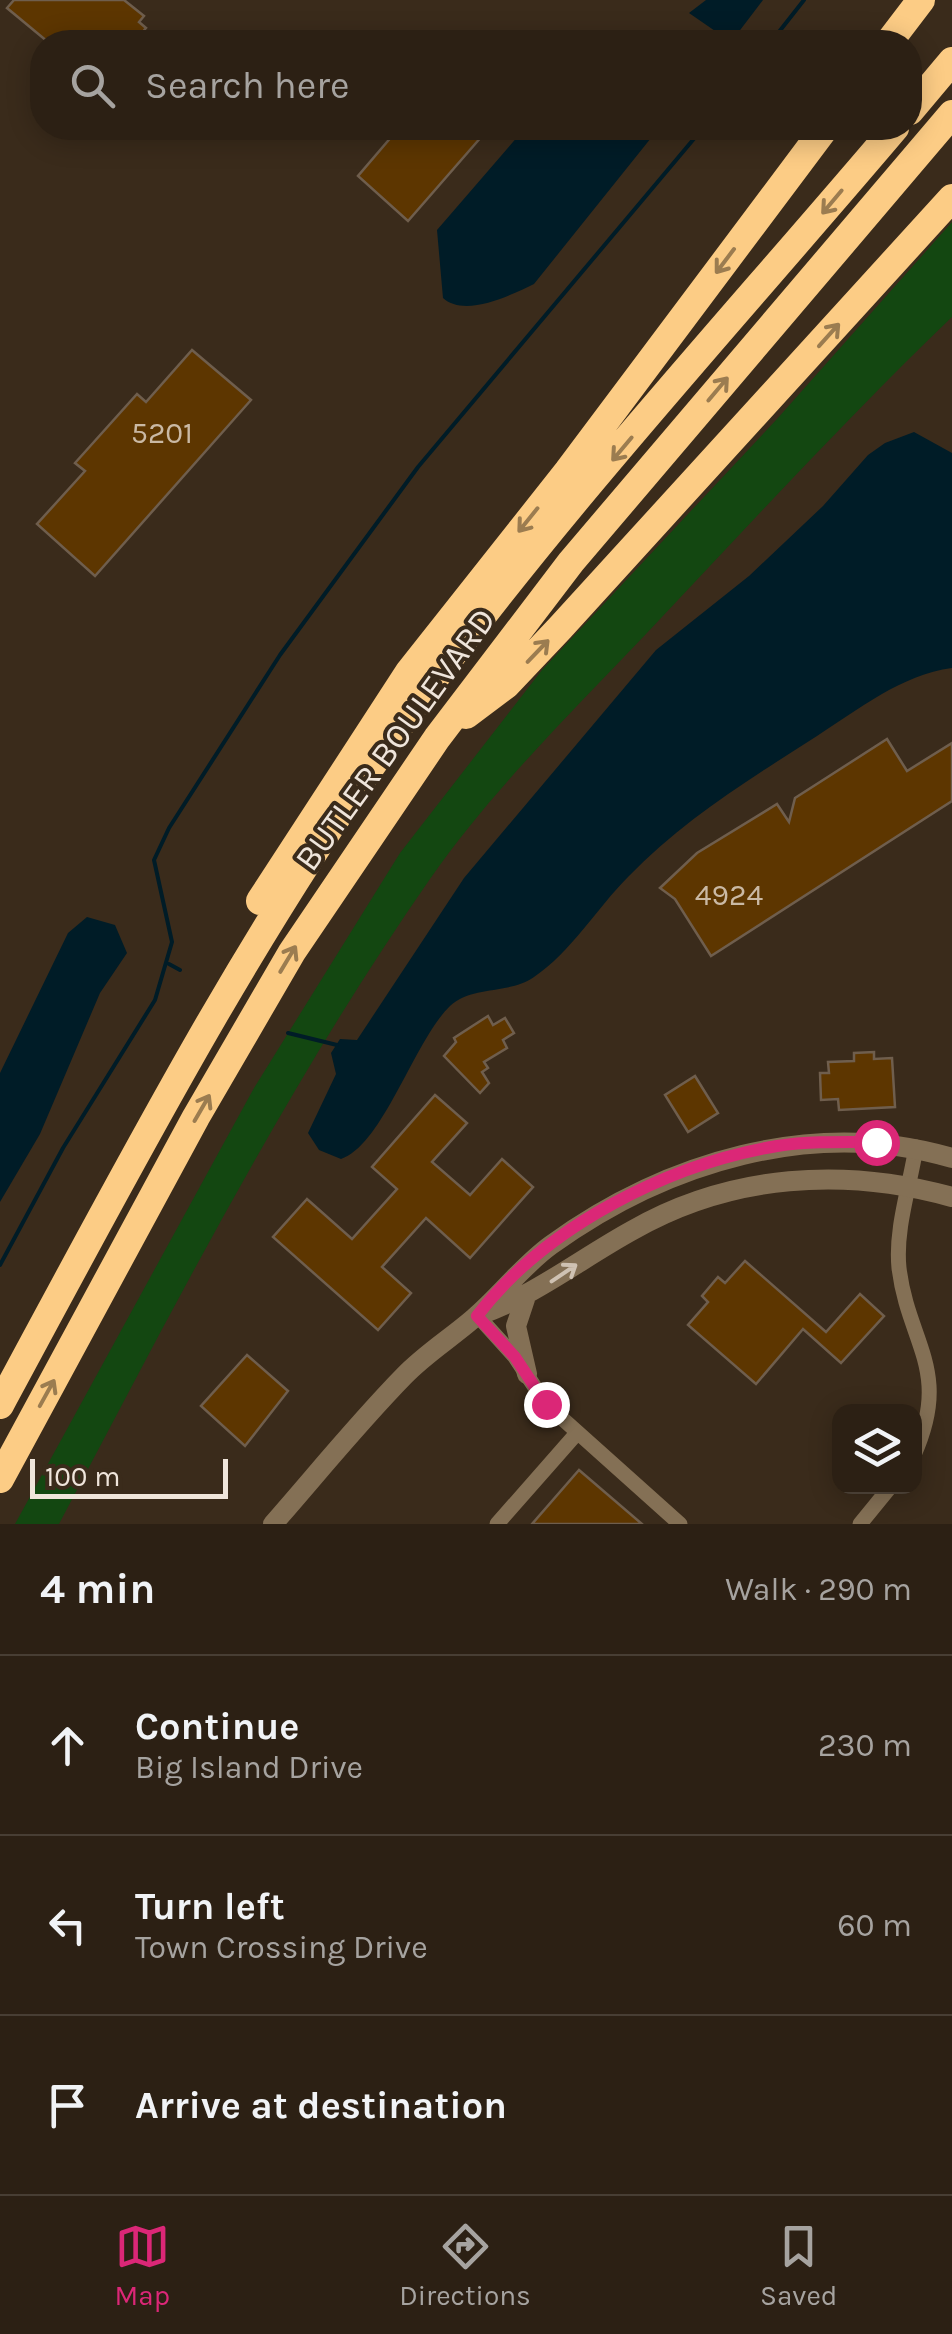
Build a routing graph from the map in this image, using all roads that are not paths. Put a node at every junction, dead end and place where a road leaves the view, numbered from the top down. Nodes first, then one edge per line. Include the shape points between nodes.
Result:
1 (921, 0) edge
2 (898, 30) edge
3 (952, 61) edge
4 (922, 97) edge
5 (952, 114) edge
6 (816, 140) edge
7 (885, 140) edge
8 (952, 198) edge
9 (438, 738) junction
10 (916, 1147) junction
11 (952, 1158) edge
12 (910, 1186) junction
13 (952, 1197) edge
14 (111, 1201) junction
15 (525, 1298) junction
16 (477, 1316) junction
17 (526, 1374) junction
18 (0, 1405) edge
19 (577, 1432) junction
20 (922, 1440) edge
21 (0, 1479) edge
22 (884, 1494) edge
23 (273, 1524) edge
24 (497, 1524) edge
25 (680, 1524) edge
26 (860, 1524) edge

1 - 2 highway
3 - 4 highway
9 -> 5 highway, BUTLER BOULEVARD via 571,562
6 -> 14 highway via 357,747 190,1023
7 -> 14 highway, BUTLER BOULEVARD via 546,538 399,727 238,971
9 -> 8 highway via 506,685
21 -> 9 highway, BUTLER BOULEVARD via 292,952
10 - 11 street
10 - 12 street
10 - 16 street via 812,1143 712,1162 598,1214 528,1264
12 - 13 street
15 -> 12 street via 638,1227 714,1196 807,1179
12 - 20 street via 899,1238 900,1274 938,1376 936,1414
14 - 18 highway, BUTLER BOULEVARD
15 - 16 street
15 - 17 street via 516,1326
16 - 17 street
16 - 23 street via 406,1374
17 - 19 street
19 - 24 street
19 - 25 street
22 - 26 street

